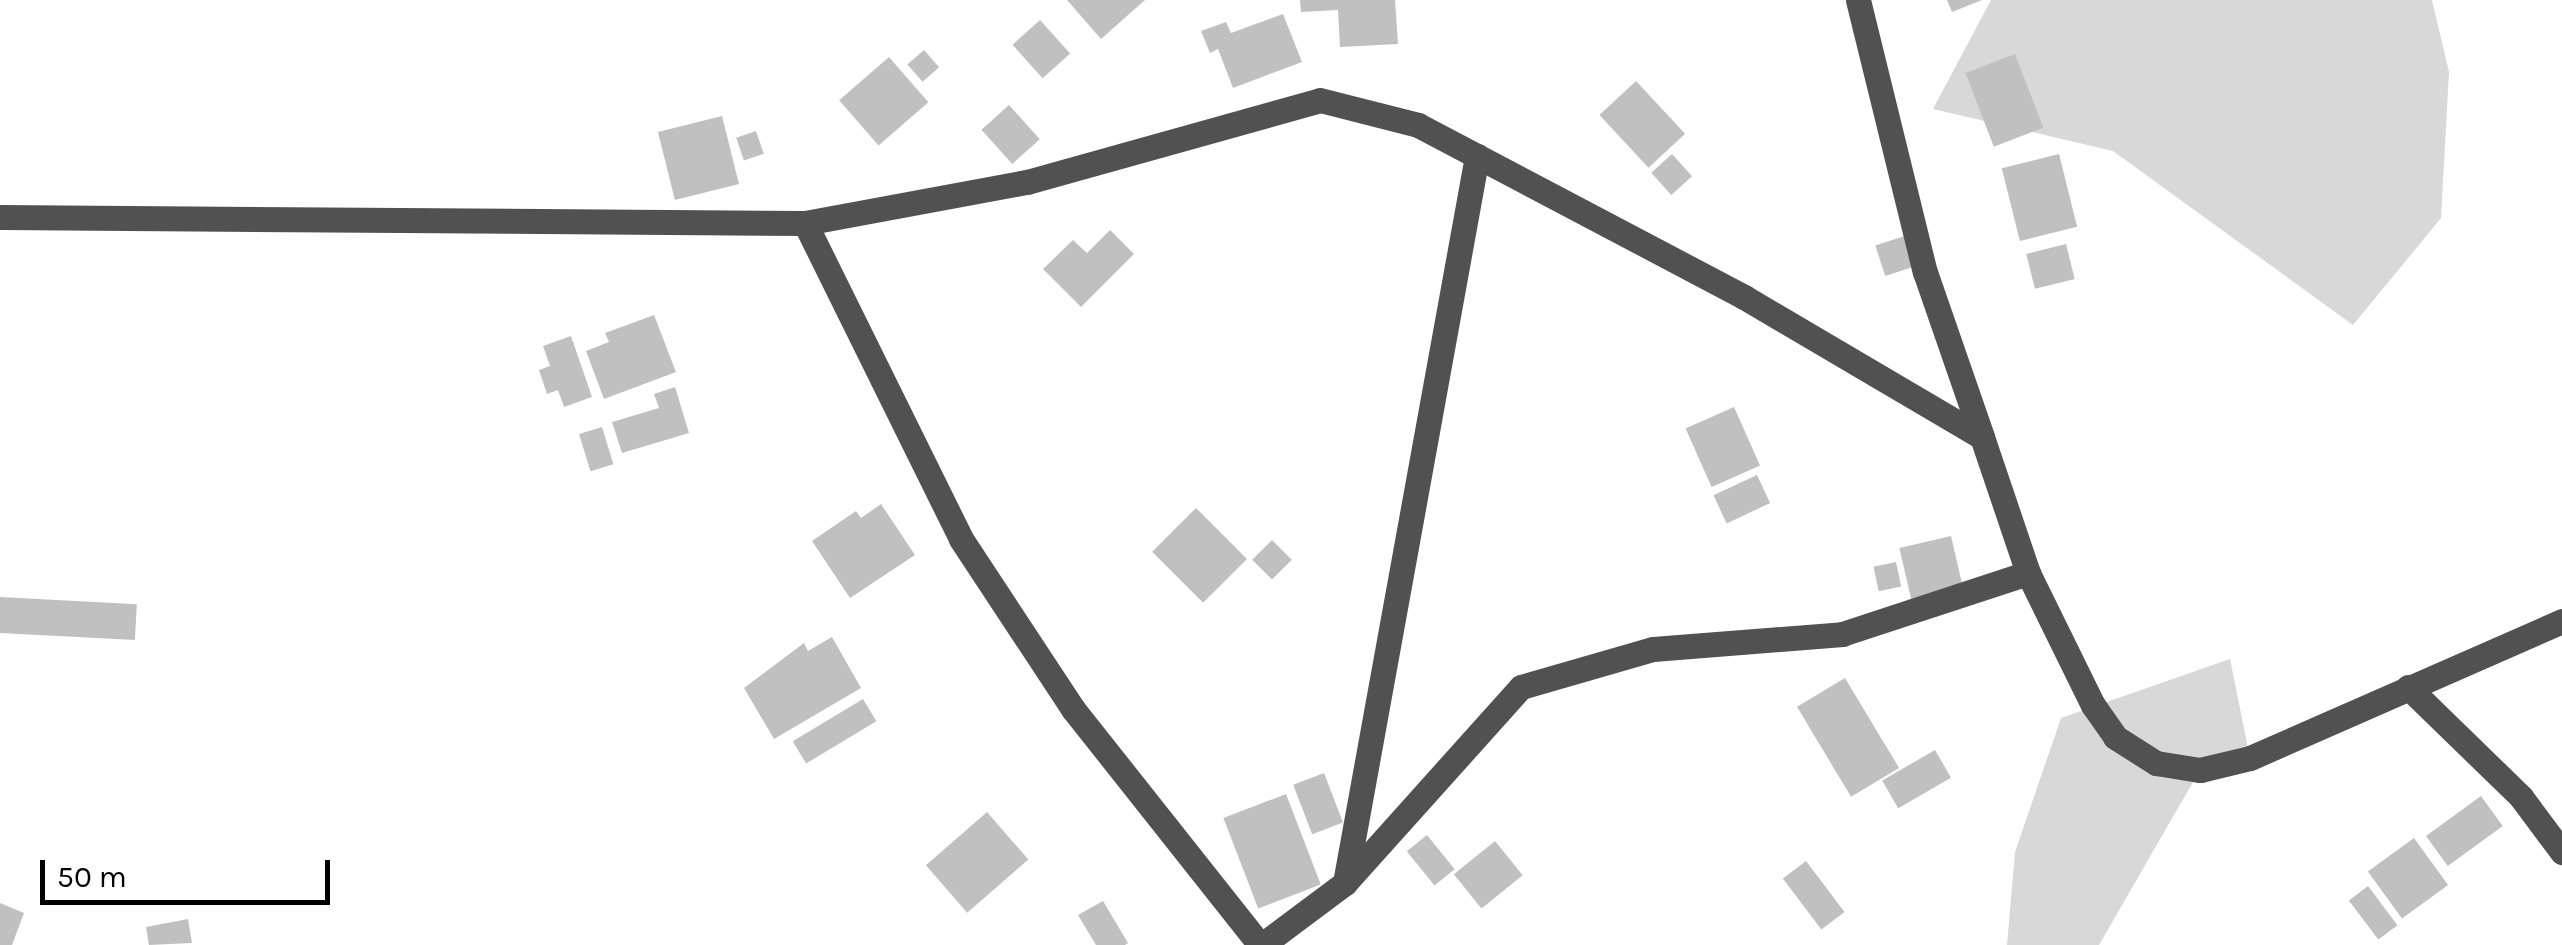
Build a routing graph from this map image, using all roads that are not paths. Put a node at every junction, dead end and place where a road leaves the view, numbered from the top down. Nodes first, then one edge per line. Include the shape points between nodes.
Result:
1 (1858, 0) edge
2 (1476, 156) junction
3 (0, 218) edge
4 (805, 222) junction
5 (1982, 437) junction
6 (2028, 572) junction
7 (2562, 620) edge
8 (2408, 688) junction
9 (2562, 852) edge
10 (1345, 883) junction
11 (1261, 945) edge

1 - 5 street via 1925,272
2 - 4 street via 1418,125 1320,100 1027,182
2 - 5 street via 1744,297
2 - 10 street
3 - 4 street
4 - 11 street via 961,539 1073,710
5 - 6 street
6 - 8 street via 2093,706 2115,737 2156,764 2200,770 2250,758
6 - 10 street via 1842,634 1653,650 1521,686
7 - 8 street
8 - 9 street via 2521,797
10 - 11 street

